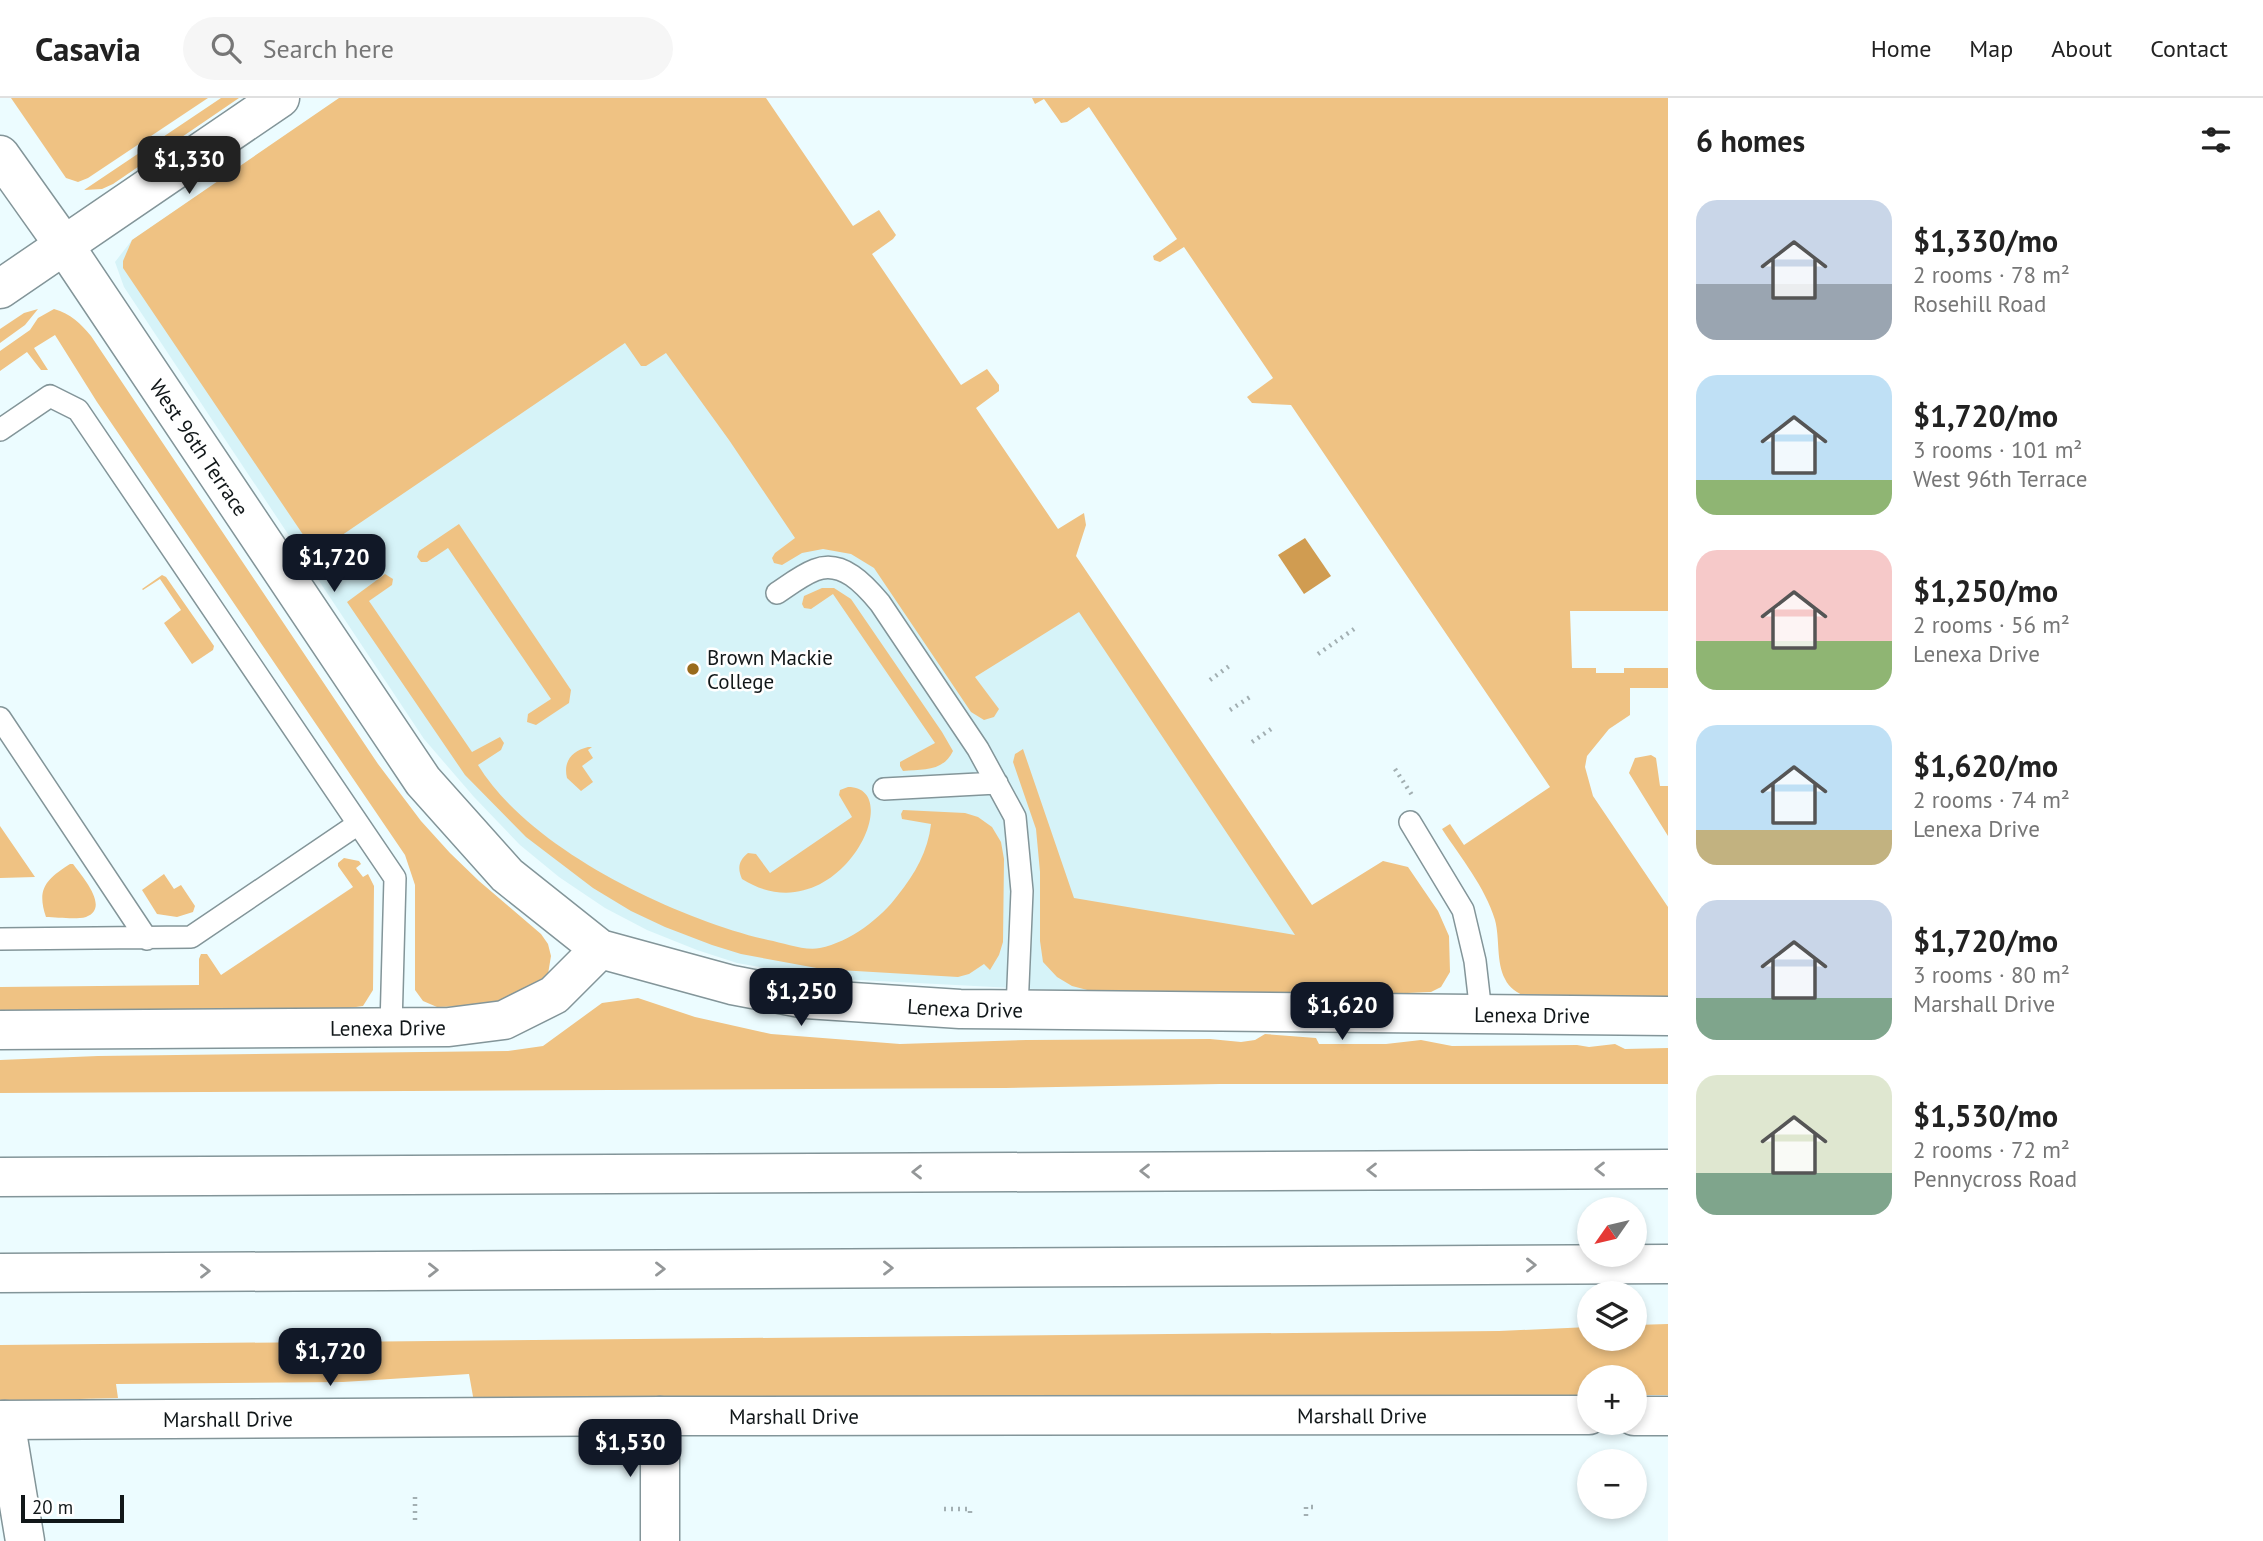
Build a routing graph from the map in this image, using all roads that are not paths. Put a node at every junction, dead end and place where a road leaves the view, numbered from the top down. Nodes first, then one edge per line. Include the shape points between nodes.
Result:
1 (280, 98) edge
2 (0, 155) edge
3 (64, 245) junction
4 (0, 289) edge
5 (0, 430) edge
6 (777, 593) dead end
7 (0, 718) edge
8 (997, 783) junction
9 (884, 789) dead end
10 (1410, 822) dead end
11 (358, 824) junction
12 (0, 939) edge
13 (147, 939) junction
14 (600, 949) junction
15 (1017, 1009) junction
16 (1482, 1013) junction
17 (1668, 1016) edge
18 (391, 1027) junction
19 (0, 1030) edge
20 (1668, 1169) edge
21 (0, 1177) edge
22 (1668, 1264) edge
23 (137, 1272) junction
24 (0, 1273) edge
25 (0, 1298) edge
26 (660, 1416) junction
27 (1577, 1416) edge
28 (1647, 1416) edge
29 (1668, 1416) edge
30 (3, 1420) edge
31 (25, 1541) edge
32 (660, 1541) edge

1 - 3 main road
2 - 3 main road, West 96th Terrace
3 - 4 main road
3 - 14 main road, West 96th Terrace via 423,781 507,875
5 - 11 lane via 50,396 78,410
6 - 8 lane via 817,569 847,572 866,586
7 - 13 lane
8 - 9 lane
8 - 15 lane via 1015,817 1022,891
10 - 16 lane via 1463,910
11 - 13 lane via 191,937
11 - 18 lane via 395,878
12 - 13 lane
14 - 15 main road, Lenexa Drive via 732,985 806,999
14 - 18 main road, Lenexa Drive via 554,995 505,1020 449,1027
15 - 16 main road, Lenexa Drive
16 - 17 main road, Lenexa Drive
18 - 19 main road, Lenexa Drive
20 -> 21 main road
23 -> 22 main road
23 - 24 main road
23 - 25 main road
26 - 27 main road, Marshall Drive
26 - 30 main road, Marshall Drive
26 - 32 main road
28 - 29 main road
30 - 31 main road

